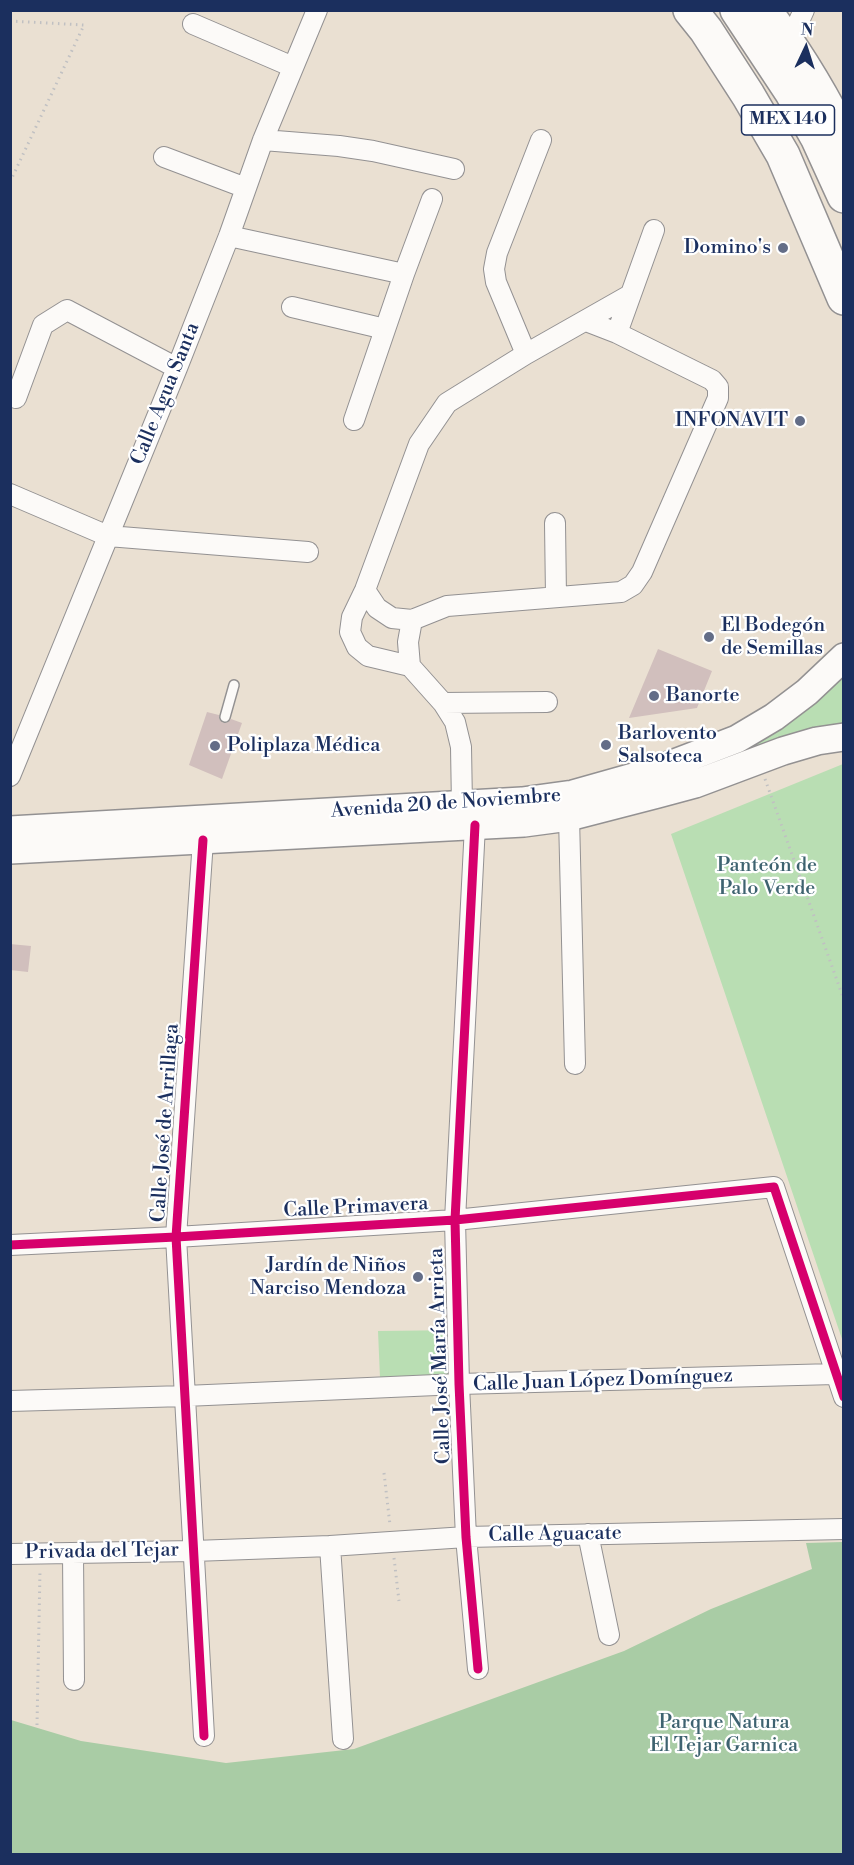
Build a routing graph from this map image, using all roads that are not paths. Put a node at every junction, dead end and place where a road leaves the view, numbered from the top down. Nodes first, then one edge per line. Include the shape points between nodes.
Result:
1 (317, 10) edge
2 (690, 10) edge
3 (714, 10) edge
4 (737, 10) edge
5 (764, 10) edge
6 (804, 10) edge
7 (194, 24) dead end
8 (789, 43) junction
9 (293, 67) junction
10 (843, 139) edge
11 (263, 140) junction
12 (541, 140) dead end
13 (164, 157) dead end
14 (453, 169) dead end
15 (246, 188) junction
16 (843, 196) edge
17 (432, 199) dead end
18 (654, 230) dead end
19 (229, 236) junction
20 (843, 241) edge
21 (404, 274) junction
22 (630, 295) junction
23 (843, 298) edge
24 (292, 307) dead end
25 (586, 321) junction
26 (385, 329) junction
27 (617, 333) junction
28 (526, 354) junction
29 (177, 368) junction
30 (16, 398) dead end
31 (354, 420) dead end
32 (10, 494) edge
33 (555, 523) dead end
34 (108, 536) junction
35 (308, 552) dead end
36 (365, 590) junction
37 (556, 597) junction
38 (412, 620) junction
39 (843, 657) edge
40 (410, 666) junction
41 (234, 685) dead end
42 (548, 702) dead end
43 (443, 703) junction
44 (225, 717) dead end
45 (843, 737) edge
46 (10, 776) edge
47 (469, 815) junction
48 (569, 818) junction
49 (10, 830) edge
50 (202, 840) junction
51 (10, 850) edge
52 (575, 1064) dead end
53 (455, 1220) junction
54 (176, 1237) junction
55 (10, 1245) edge
56 (835, 1374) junction
57 (459, 1384) junction
58 (185, 1396) junction
59 (843, 1397) edge
60 (10, 1401) edge
61 (843, 1529) edge
62 (588, 1534) junction
63 (466, 1537) junction
64 (330, 1546) junction
65 (194, 1551) junction
66 (73, 1553) junction
67 (10, 1554) edge
68 (609, 1635) dead end
69 (478, 1669) dead end
70 (74, 1680) dead end
71 (204, 1736) dead end
72 (343, 1739) dead end

1 - 9 street, Calle Agua Santa
2 - 23 highway via 783,155
3 - 20 highway, MEX 140 via 800,143
4 - 16 highway, MEX 140 via 792,93
5 - 8 highway
6 - 8 street
7 - 9 street
8 - 10 highway
9 - 11 street, Calle Agua Santa
11 - 14 street via 339,146
11 - 15 street, Calle Agua Santa
12 - 28 street via 494,269
13 - 15 street
15 - 19 street, Calle Agua Santa
17 - 21 street
18 - 22 street
19 - 21 street
19 - 29 street, Calle Agua Santa
21 - 26 street
22 - 25 street
22 - 27 street
24 - 26 street
25 - 27 street
25 - 28 street
26 - 31 street
27 - 37 street via 712,380 718,387 718,398 633,585 621,592
28 - 36 street via 447,404 419,444
29 - 30 street via 67,310 43,325
29 - 34 street, Calle Agua Santa
32 - 34 street
33 - 37 street
34 - 35 street
34 - 46 street, Calle Agua Santa
36 - 38 street via 377,608 392,618
36 - 40 street via 352,617 350,632 357,647 368,656
37 - 38 street via 447,606
38 - 40 street via 408,642
39 - 47 main road, Avenida 20 de Noviembre via 774,717 726,744 573,795 522,801
40 - 43 street, Calle José María Arrieta
41 - 44 lane
42 - 43 street
43 - 47 street, Calle José María Arrieta via 455,722 461,747
45 - 48 main road, Avenida 20 de Noviembre via 817,741 694,784
47 - 48 main road, Avenida 20 de Noviembre via 524,823
47 - 49 main road, Avenida 20 de Noviembre
47 - 50 main road, Avenida 20 de Noviembre
47 - 53 street, Calle José María Arrieta
48 - 52 street
50 - 51 main road, Avenida 20 de Noviembre
50 - 54 street, Calle José de Arrillaga
53 - 54 street, Calle Primavera
53 - 56 street, Calle Primavera via 774,1187
53 - 57 street, Calle José María Arrieta
54 - 55 street, Calle Primavera
54 - 58 street, Calle José de Arrillaga
56 - 57 street, Calle Juan López Domínguez
56 - 59 street
57 - 58 street, Calle Juan López Domínguez
57 - 63 street, Calle José María Arrieta
58 - 60 street, Calle Juan López Domínguez
58 - 65 street, Calle José de Arrillaga
61 - 62 street, Calle Aguacate
62 - 63 street, Calle Aguacate
62 - 68 street
63 - 64 street, Calle Aguacate
63 - 69 street, Calle José María Arrieta
64 - 65 street, Calle Aguacate
64 - 72 street
65 - 66 street, Privada del Tejar
65 - 71 street, Calle José de Arrillaga
66 - 67 street, Privada del Tejar
66 - 70 street

